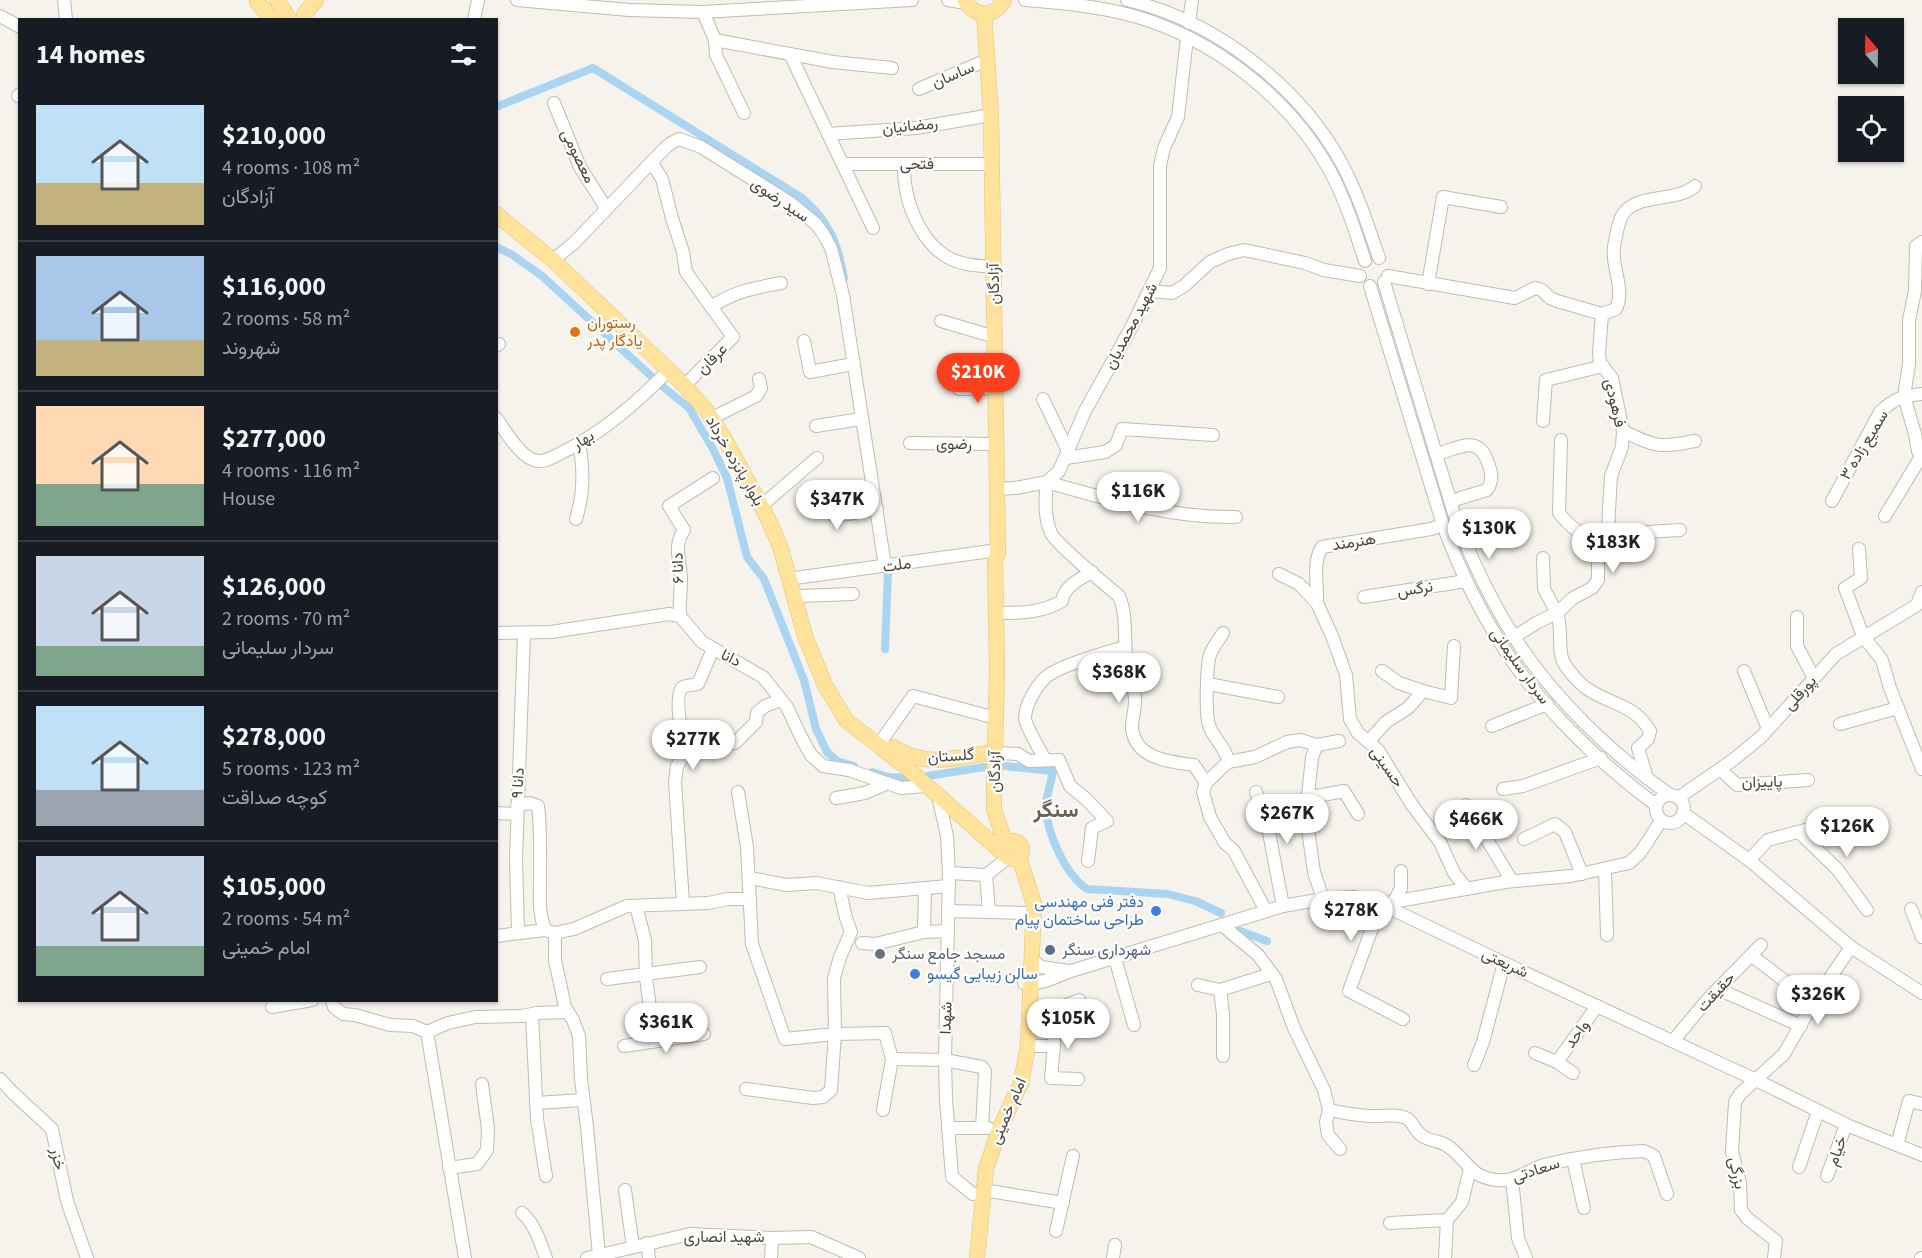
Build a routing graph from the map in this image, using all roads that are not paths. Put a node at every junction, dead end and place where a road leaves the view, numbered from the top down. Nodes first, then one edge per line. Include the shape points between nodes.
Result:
1 (64, 0) edge
2 (277, 0) edge
3 (316, 0) edge
4 (478, 0) edge
5 (517, 0) edge
6 (912, 0) edge
7 (948, 0) edge
8 (1004, 0) edge
9 (1025, 0) edge
10 (1126, 0) edge
11 (1192, 0) edge
12 (260, 1) edge
13 (966, 1) edge
14 (552, 2) edge
15 (703, 12) junction
16 (984, 14) junction
17 (0, 16) edge
18 (66, 18) edge
19 (272, 18) edge
20 (289, 18) edge
21 (304, 18) edge
22 (474, 18) edge
23 (1189, 23) junction
24 (18, 26) edge
25 (1187, 38) junction
26 (715, 40) junction
27 (790, 54) junction
28 (987, 60) junction
29 (892, 68) dead end
30 (919, 89) dead end
31 (554, 103) dead end
32 (744, 113) dead end
33 (991, 115) junction
34 (828, 134) junction
35 (652, 163) junction
36 (843, 164) junction
37 (992, 164) junction
38 (904, 170) dead end
39 (1695, 186) dead end
40 (498, 206) edge
41 (1501, 207) dead end
42 (606, 208) junction
43 (498, 216) edge
44 (873, 228) dead end
45 (1922, 242) edge
46 (558, 256) junction
47 (1379, 258) junction
48 (1365, 261) junction
49 (994, 267) junction
50 (1360, 276) junction
51 (1386, 279) junction
52 (781, 283) dead end
53 (1428, 284) junction
54 (1370, 286) junction
55 (1150, 291) junction
56 (711, 307) junction
57 (1602, 314) junction
58 (941, 321) dead end
59 (995, 337) junction
60 (804, 341) dead end
61 (853, 364) junction
62 (1603, 366) junction
63 (669, 370) junction
64 (759, 379) dead end
65 (690, 380) junction
66 (996, 388) junction
67 (959, 389) dead end
68 (1922, 394) edge
69 (1904, 396) junction
70 (1043, 399) dead end
71 (718, 415) junction
72 (861, 419) junction
73 (498, 420) edge
74 (1543, 422) dead end
75 (816, 426) dead end
76 (1623, 430) junction
77 (1213, 435) dead end
78 (1562, 440) dead end
79 (1695, 441) dead end
80 (579, 443) junction
81 (910, 443) dead end
82 (997, 444) junction
83 (1067, 454) junction
84 (1437, 454) junction
85 (1922, 456) edge
86 (818, 458) dead end
87 (713, 478) dead end
88 (1047, 482) junction
89 (998, 489) junction
90 (831, 495) dead end
91 (767, 501) junction
92 (1451, 501) junction
93 (1832, 501) dead end
94 (877, 509) junction
95 (1885, 516) dead end
96 (1236, 517) dead end
97 (576, 519) dead end
98 (1443, 525) junction
99 (1680, 530) dead end
100 (1602, 540) junction
101 (1859, 549) dead end
102 (998, 552) junction
103 (1543, 558) dead end
104 (885, 567) junction
105 (1092, 572) junction
106 (1278, 574) dead end
107 (792, 579) junction
108 (1466, 581) junction
109 (1922, 592) edge
110 (853, 594) dead end
111 (800, 596) junction
112 (1364, 597) dead end
113 (1317, 603) junction
114 (1920, 608) edge
115 (1002, 613) junction
116 (1557, 613) junction
117 (680, 616) junction
118 (1797, 617) dead end
119 (498, 633) edge
120 (524, 633) junction
121 (1223, 633) dead end
122 (1863, 636) junction
123 (1514, 637) junction
124 (1454, 646) dead end
125 (1125, 647) junction
126 (713, 649) junction
127 (1382, 671) dead end
128 (1744, 671) dead end
129 (1814, 678) junction
130 (1208, 684) junction
131 (1423, 691) junction
132 (1278, 697) dead end
133 (781, 700) junction
134 (1547, 704) junction
135 (1898, 708) junction
136 (996, 718) junction
137 (1840, 724) dead end
138 (1492, 726) dead end
139 (1768, 729) junction
140 (882, 740) junction
141 (1339, 741) dead end
142 (1369, 741) junction
143 (735, 743) dead end
144 (1317, 745) junction
145 (997, 752) junction
146 (908, 757) joint
147 (1601, 758) junction
148 (1045, 760) junction
149 (1228, 762) junction
150 (1720, 769) junction
151 (1922, 769) edge
152 (1647, 779) junction
153 (1808, 780) dead end
154 (888, 783) junction
155 (1206, 783) junction
156 (927, 786) junction
157 (1503, 789) dead end
158 (738, 792) dead end
159 (1256, 792) dead end
160 (938, 796) junction
161 (1674, 796) junction
162 (836, 798) dead end
163 (1306, 798) junction
164 (1466, 805) dead end
165 (1656, 805) junction
166 (517, 809) junction
167 (498, 813) edge
168 (1683, 813) junction
169 (1358, 814) dead end
170 (1661, 821) junction
171 (1847, 822) dead end
172 (1799, 832) junction
173 (1524, 839) dead end
174 (1010, 852) junction
175 (1749, 860) junction
176 (1088, 861) dead end
177 (1605, 870) junction
178 (1401, 872) dead end
179 (949, 873) junction
180 (1582, 874) junction
181 (986, 875) junction
182 (750, 878) junction
183 (1512, 881) junction
184 (949, 886) junction
185 (839, 887) junction
186 (925, 888) junction
187 (1467, 889) junction
188 (750, 899) junction
189 (1323, 899) junction
190 (683, 903) junction
191 (1388, 903) junction
192 (636, 906) junction
193 (1282, 906) junction
194 (1911, 909) dead end
195 (1867, 910) dead end
196 (949, 911) junction
197 (989, 911) junction
198 (1266, 911) junction
199 (1027, 913) junction
200 (1222, 926) junction
201 (948, 931) junction
202 (550, 932) junction
203 (924, 932) junction
204 (518, 933) junction
205 (1607, 935) dead end
206 (498, 936) edge
207 (1922, 937) edge
208 (862, 943) dead end
209 (1761, 945) dead end
210 (1851, 947) junction
211 (1751, 955) junction
212 (1116, 958) junction
213 (1033, 960) junction
214 (1504, 963) junction
215 (700, 967) dead end
216 (1071, 971) junction
217 (646, 973) junction
218 (1271, 974) junction
219 (607, 980) dead end
220 (1028, 984) junction
221 (1198, 985) dead end
222 (1718, 989) junction
223 (1220, 990) junction
224 (1921, 991) edge
225 (1079, 1000) dead end
226 (301, 1002) edge
227 (333, 1002) edge
228 (1813, 1003) junction
229 (1597, 1006) junction
230 (272, 1007) dead end
231 (568, 1012) junction
232 (532, 1015) junction
233 (1403, 1019) dead end
234 (1134, 1025) dead end
235 (1801, 1026) junction
236 (428, 1032) junction
237 (704, 1034) dead end
238 (835, 1034) junction
239 (657, 1041) junction
240 (1673, 1041) junction
241 (624, 1046) dead end
242 (1028, 1046) junction
243 (1054, 1046) junction
244 (1535, 1053) dead end
245 (1222, 1056) dead end
246 (892, 1059) junction
247 (945, 1060) junction
248 (1557, 1062) junction
249 (1474, 1065) dead end
250 (1573, 1073) dead end
251 (0, 1079) edge
252 (1078, 1079) dead end
253 (1756, 1080) junction
254 (482, 1084) dead end
255 (746, 1089) dead end
256 (583, 1100) junction
257 (536, 1103) junction
258 (1922, 1104) edge
259 (883, 1110) dead end
260 (1329, 1110) junction
261 (1818, 1111) junction
262 (1846, 1125) junction
263 (948, 1128) junction
264 (990, 1128) junction
265 (1897, 1145) junction
266 (1340, 1149) dead end
267 (1922, 1155) edge
268 (1073, 1156) dead end
269 (1573, 1159) junction
270 (1799, 1167) dead end
271 (449, 1168) junction
272 (1470, 1169) junction
273 (546, 1176) dead end
274 (1827, 1176) dead end
275 (1512, 1179) junction
276 (625, 1190) dead end
277 (978, 1192) junction
278 (1666, 1194) dead end
279 (1062, 1203) junction
280 (1584, 1208) dead end
281 (522, 1213) dead end
282 (1447, 1220) junction
283 (1390, 1223) dead end
284 (1056, 1231) dead end
285 (772, 1238) junction
286 (647, 1243) junction
287 (1115, 1245) dead end
288 (633, 1247) junction
289 (593, 1257) edge
290 (87, 1258) edge
291 (465, 1258) edge
292 (546, 1258) edge
293 (649, 1258) edge
294 (771, 1258) edge
295 (859, 1258) edge
296 (968, 1258) edge
297 (977, 1258) edge
298 (1113, 1258) edge
299 (1445, 1258) edge
300 (1526, 1258) edge
301 (1774, 1258) edge

1 - 18 street
2 - 20 main road
3 - 21 main road
4 - 22 street
5 - 14 street
6 - 15 street
7 - 13 street
8 - 16 main road via 999,9
9 - 25 street via 1116,11
10 - 23 street
11 - 23 street
12 - 19 main road
13 - 16 main road via 973,10
14 - 15 street
15 - 26 street
16 - 28 main road, آزادگان
17 - 24 street
23 - 47 street via 1247,57 1306,111 1342,164
25 - 48 street via 1239,69 1301,128 1339,190
25 - 55 street, شهید محمدیان via 1178,117 1160,166 1160,268
26 - 27 street
26 - 32 street via 716,55
27 - 29 street
27 - 34 street
28 - 30 street, ساسان
28 - 33 main road, آزادگان
31 - 42 street, معصومی via 580,167
33 - 34 street, رمضانیان via 916,128
33 - 37 main road, آزادگان
34 - 36 street
35 - 42 street, سید رضوی
35 - 56 street via 662,179 686,273
35 - 61 street, سید رضوی via 671,142 688,141 789,202 816,224 831,248 843,295
36 - 37 street, فتحی
36 - 44 street
37 - 49 main road, آزادگان
38 - 49 street via 905,188 917,224 929,241 946,256 965,264
39 - 57 street via 1687,193 1635,204 1623,214 1613,250 1619,303 1616,309
40 - 46 main road, بلوار پانزده خرداد
41 - 53 street via 1443,197
42 - 46 street, سید رضوی
43 - 63 main road, بلوار پانزده خرداد via 554,261
45 - 69 street via 1916,246
46 - 65 main road, بلوار پانزده خرداد
47 - 48 street
47 - 51 street via 1389,269
48 - 50 street
49 - 59 main road, آزادگان
50 - 54 street
50 - 55 street via 1244,250 1210,262 1172,293
51 - 53 street
51 - 54 street via 1378,286
51 - 84 street, سردار سلیمانی
52 - 56 street via 741,290
53 - 57 street via 1515,297 1535,288 1557,301
54 - 98 street, سردار سلیمانی
55 - 83 street, شهید محمدیان via 1085,411
56 - 65 street, عرفان via 733,337
57 - 62 street, فرهودی via 1599,353
58 - 59 street
59 - 66 main road, آزادگان
60 - 61 street via 810,372
61 - 72 street, سید رضوی
62 - 74 street via 1546,380
62 - 76 street, فرهودی via 1612,378
63 - 80 street, بهار via 614,420
63 - 107 main road, بلوار پانزده خرداد via 707,411 727,443 768,519
64 - 71 street via 762,388 756,396
65 - 71 main road, بلوار پانزده خرداد
66 - 67 street
66 - 82 main road, آزادگان
68 - 69 street
69 - 85 street
69 - 93 street, سمیع زاده ۳ via 1880,412
70 - 83 street
71 - 91 main road, بلوار پانزده خرداد
72 - 75 street
72 - 94 street, سید رضوی
73 - 80 street, بهار via 522,452 535,461 546,460
76 - 79 street via 1662,446
76 - 100 street, فرهودی via 1622,447 1611,476 1608,529
77 - 83 street via 1122,429 1116,445 1105,452
78 - 100 street via 1559,513 1574,530
80 - 97 street via 583,477
81 - 82 street, رضوی
82 - 89 main road, آزادگان
83 - 88 street, شهید محمدیان via 1059,471
84 - 92 street, سردار سلیمانی
84 - 92 street via 1473,445 1480,447 1491,471 1492,482 1487,490
85 - 95 street
86 - 91 street
87 - 117 street, دانا ۶ via 669,506 684,530 677,548
88 - 89 street
88 - 96 street via 1134,507 1181,515
88 - 105 street via 1045,502 1051,534
89 - 102 main road, آزادگان
90 - 94 street via 836,516
91 - 107 main road, بلوار پانزده خرداد via 787,544
92 - 123 street, سردار سلیمانی via 1468,550
94 - 104 street, سید رضوی
98 - 108 street, سردار سلیمانی
98 - 113 street, هنرمند via 1322,547 1316,565
99 - 100 street
100 - 116 street, فرهودی via 1598,549 1598,580
101 - 122 street via 1861,578 1845,588
102 - 104 street, ملت
102 - 115 main road, آزادگان via 1002,560
102 - 136 main road, آزادگان
103 - 116 street via 1544,589
104 - 107 street, ملت
105 - 115 street via 1070,587 1056,604 1032,613
105 - 125 street via 1119,596 1124,607
106 - 113 street via 1299,585
107 - 111 main road, بلوار پانزده خرداد
107 - 156 main road, بلوار پانزده خرداد via 809,645 846,720
108 - 112 street, نرگس
108 - 134 street, سردار سلیمانی via 1501,645
109 - 114 street, پورقلی
110 - 111 street
111 - 140 main road, بلوار پانزده خرداد via 832,681 852,716
113 - 142 street, حسینی via 1346,675 1350,720
114 - 122 street, پورقلی
115 - 145 main road, آزادگان via 1003,718
116 - 123 street, فرهودی
116 - 152 street via 1563,663 1588,690 1644,720 1650,731 1638,748
117 - 120 street via 669,614
117 - 126 street, دانا
118 - 129 street via 1797,646
119 - 120 street
120 - 166 street, دانا ۹
121 - 130 street via 1210,656
122 - 129 street, پورقلی via 1836,654
122 - 135 street via 1882,660
123 - 152 street, سردار سلیمانی via 1558,694
124 - 131 street via 1451,699
125 - 148 street via 1047,676 1037,689 1025,720
125 - 155 street via 1135,700 1135,742 1163,760 1194,765
126 - 133 street, دانا via 763,677
126 - 190 street via 698,684 683,687 679,692 684,755 677,766 675,782
127 - 131 street via 1398,683
128 - 139 street
129 - 139 street, پورقلی
130 - 132 street
130 - 149 street via 1208,723
131 - 142 street
133 - 143 street via 757,713 756,722
133 - 154 street, دانا via 811,755 823,766
134 - 138 street
134 - 147 street, سردار سلیمانی
135 - 137 street
135 - 151 street
136 - 140 street via 913,696
136 - 145 main road, آزادگان
139 - 150 street, پورقلی
140 - 146 main road, بلوار پانزده خرداد
141 - 144 street
142 - 187 street, حسینی via 1440,842 1454,873
144 - 149 street via 1287,741 1255,757
144 - 163 street
145 - 146 main road, گلستان via 935,761
145 - 148 street via 1018,754 1029,761
145 - 174 main road, آزادگان via 994,810
147 - 157 street
147 - 165 street, سردار سلیمانی
148 - 176 street via 1059,760 1070,786 1107,821 1092,828
149 - 155 street
150 - 153 street, پاییزان via 1737,784
150 - 161 street, پورقلی
152 - 161 street, سردار سلیمانی
154 - 156 street, دانا via 902,788
154 - 162 street via 865,793
155 - 198 street via 1203,792 1210,817 1234,851
156 - 160 main road, بلوار پانزده خرداد
158 - 182 street
159 - 193 street via 1267,822
160 - 174 main road, بلوار پانزده خرداد
160 - 179 street, شهدا via 947,836
161 - 165 street via 1661,798
161 - 168 street via 1683,804
163 - 169 street via 1344,791
163 - 189 street via 1309,846
164 - 183 street
165 - 170 street
166 - 167 street
166 - 202 street via 530,803 538,806 538,899 540,917
166 - 204 street, دانا ۹
168 - 170 street via 1674,823
168 - 175 street
170 - 177 street via 1629,863
171 - 172 street
172 - 175 street via 1768,840
172 - 195 street via 1838,870
173 - 180 street via 1555,825 1565,832
174 - 181 street
174 - 199 main road, امام خمینی via 1023,886
174 - 213 main road, امام خمینی via 1034,904
175 - 210 street
177 - 180 street
177 - 205 street
178 - 191 street via 1401,888
179 - 181 street
179 - 184 street, شهدا
180 - 183 street
181 - 197 street
182 - 185 street via 787,885 816,883
182 - 188 street
183 - 187 street
184 - 186 street
184 - 196 street, شهدا
185 - 186 street via 868,893
185 - 238 street via 851,932 834,978
186 - 203 street
187 - 191 street
188 - 190 street
188 - 238 street via 752,944 785,1040
189 - 191 street, شریعتی via 1354,897
189 - 193 street, شریعتی
190 - 192 street
191 - 214 street, شریعتی
191 - 233 street via 1349,991
192 - 202 street via 627,906 574,929
192 - 217 street via 645,940
193 - 198 street, شریعتی
194 - 207 street
196 - 197 street
196 - 201 street, شهدا
197 - 199 street
198 - 200 street, شریعتی
199 - 220 main road, امام خمینی
200 - 212 street, شریعتی
200 - 218 street via 1258,955
201 - 203 street
201 - 247 street, شهدا
202 - 204 street
202 - 231 street
203 - 208 street via 875,944
204 - 206 street
209 - 211 street, حقیقت
210 - 224 street
210 - 228 street
211 - 222 street, حقیقت
211 - 228 street
212 - 216 street, شریعتی
212 - 234 street
213 - 216 street, شریعتی via 1041,967
213 - 220 main road, امام خمینی
214 - 229 street, شریعتی
214 - 249 street
215 - 217 street
216 - 220 street, شریعتی
217 - 219 street
217 - 239 street
218 - 223 street
218 - 260 street via 1324,1090
220 - 242 main road, امام خمینی
220 - 264 main road, امام خمینی via 1017,1072
221 - 223 street
222 - 235 street
222 - 240 street, حقیقت
223 - 245 street
225 - 243 street via 1056,1009
226 - 230 street
227 - 236 street via 343,1014
228 - 235 street
229 - 240 street, شریعتی
229 - 248 street, واحد
231 - 232 street
231 - 256 street via 579,1036
232 - 236 street via 475,1017
232 - 257 street
235 - 253 street via 1784,1054
236 - 271 street
237 - 239 street
238 - 246 street via 885,1034
238 - 255 street via 831,1090 823,1097
239 - 241 street
240 - 253 street, شریعتی
242 - 243 street
242 - 264 main road, امام خمینی via 1021,1083
243 - 252 street via 1051,1078
244 - 248 street, واحد
246 - 247 street
246 - 259 street
247 - 263 street, شهدا
247 - 264 street via 978,1065 985,1071
248 - 250 street, واحد
251 - 290 street, خزر via 52,1129 66,1201
253 - 261 street, شریعتی
253 - 301 street, بزرگی via 1735,1102 1732,1152 1740,1182 1741,1210 1776,1241
254 - 271 street via 487,1150 477,1164
256 - 257 street
256 - 289 street
257 - 273 street
258 - 265 street via 1909,1101
260 - 266 street via 1328,1136
260 - 272 street, سعادتی via 1404,1117 1412,1121 1421,1135 1444,1143 1458,1154
261 - 262 street, شریعتی
261 - 270 street
262 - 265 street, شریعتی
262 - 274 street, خیام
263 - 264 street
263 - 277 street, شهدا via 952,1177
264 - 277 main road, امام خمینی via 986,1169
265 - 267 street, شریعتی
268 - 279 street
269 - 275 street, سعادتی via 1540,1166
269 - 278 street, سعادتی via 1644,1151 1654,1156
269 - 280 street
271 - 291 street
272 - 275 street, سعادتی via 1481,1177
272 - 282 street via 1462,1202
275 - 300 street via 1518,1238
276 - 288 street
277 - 279 street
277 - 296 main road, امام خمینی
277 - 297 main road, امام خمینی
279 - 284 street
281 - 292 street via 536,1232
282 - 283 street
282 - 299 street
285 - 286 street, شهید انصاری via 690,1234
285 - 294 street
285 - 295 street, شهید انصاری via 811,1237
286 - 288 street, شهید انصاری
286 - 293 street
287 - 298 street
288 - 289 street, شهید انصاری

